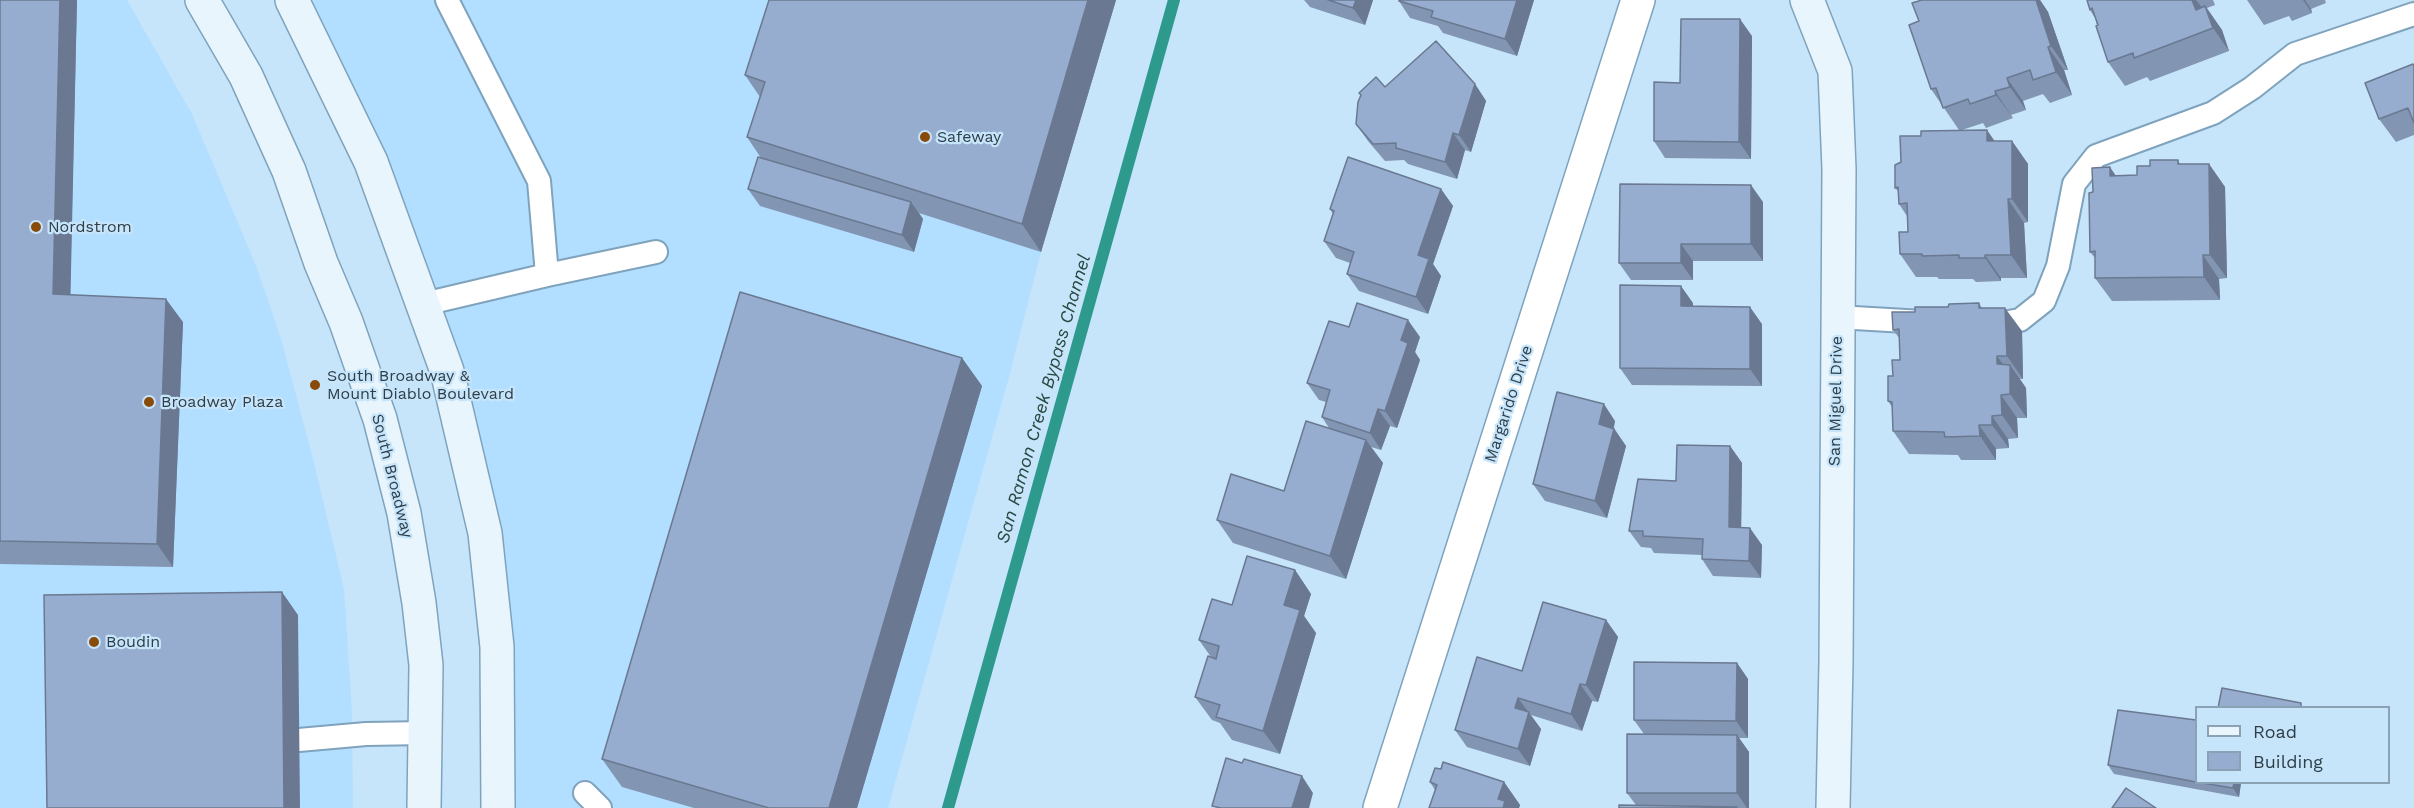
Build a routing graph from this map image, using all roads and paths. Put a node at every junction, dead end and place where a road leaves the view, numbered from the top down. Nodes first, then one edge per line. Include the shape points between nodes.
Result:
1 (202, 0) edge
2 (447, 0) edge
3 (1638, 0) edge
4 (1807, 0) edge
5 (293, 1) edge
6 (2414, 14) edge
7 (656, 252) dead end
8 (547, 274) junction
9 (424, 304) junction
10 (1837, 317) junction
11 (426, 732) junction
12 (299, 740) dead end
13 (424, 808) edge
14 (498, 808) edge
15 (1380, 808) edge
16 (1833, 808) edge

1 - 11 main road, South Broadway via 246,76 289,171 380,419 404,513 419,603 426,665
2 - 8 lane via 539,181
3 - 15 street, Margarido Drive
4 - 10 main road, San Miguel Drive via 1835,71 1839,169
5 - 9 main road via 371,162
6 - 10 lane via 2295,54 2212,113 2096,156 2074,184 2058,266 2044,301 2020,320 1986,326
7 - 8 lane
8 - 9 lane
9 - 14 main road via 447,371 485,534 497,646
10 - 16 main road, San Miguel Drive
11 - 12 lane
11 - 13 main road, South Broadway

